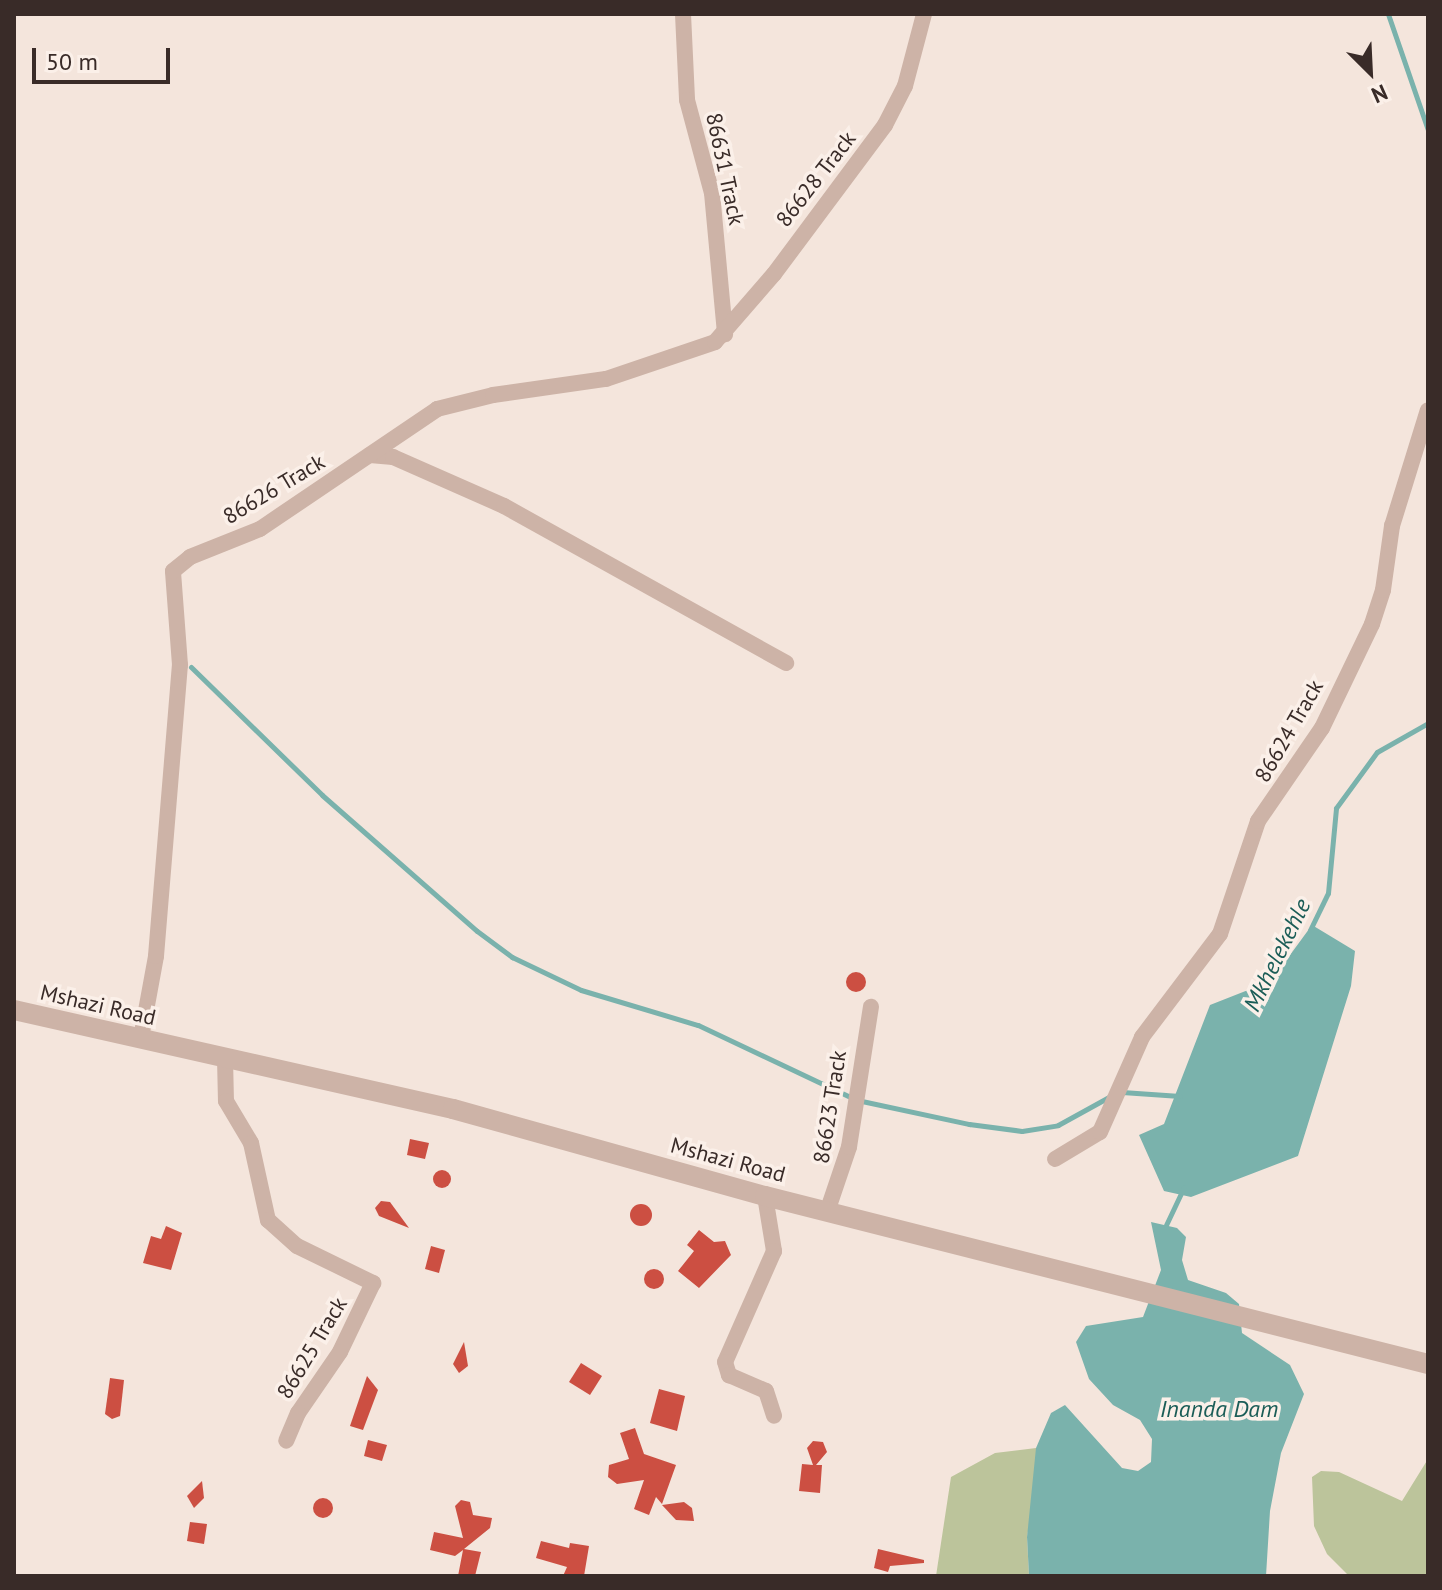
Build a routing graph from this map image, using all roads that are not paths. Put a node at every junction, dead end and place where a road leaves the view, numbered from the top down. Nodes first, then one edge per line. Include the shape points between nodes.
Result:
1 (683, 14) edge
2 (924, 14) edge
3 (725, 334) junction
4 (705, 349) joint
5 (1428, 410) edge
6 (370, 455) junction
7 (786, 663) dead end
8 (871, 1007) dead end
9 (14, 1010) edge
10 (141, 1038) junction
11 (225, 1058) junction
12 (1055, 1159) dead end
13 (765, 1196) junction
14 (827, 1212) junction
15 (1428, 1364) edge
16 (774, 1416) dead end
17 (286, 1441) dead end

1 - 3 street, 86631 Track via 683,70 712,193
2 - 3 street, 86628 Track via 905,86 885,125
3 - 4 street, 86628 Track
4 - 6 street, 86626 Track via 606,379 460,401 405,427
5 - 12 street, 86624 Track via 1392,526 1372,624 1322,728 1258,821 1220,934 1142,1037 1100,1132
6 - 7 street via 409,464 523,518
6 - 10 street, 86626 Track via 260,529 190,557 173,571 180,665 156,956
8 - 14 street, 86623 Track via 849,1147
9 - 10 street, Mshazi Road
10 - 11 street, Mshazi Road
11 - 13 street, Mshazi Road via 453,1109
11 - 17 street, 86625 Track via 226,1101 251,1143 268,1220 297,1246 373,1283 340,1352 298,1413
13 - 14 street, Mshazi Road
13 - 16 street via 774,1251 725,1362 729,1375 766,1391
14 - 15 street, Mshazi Road

